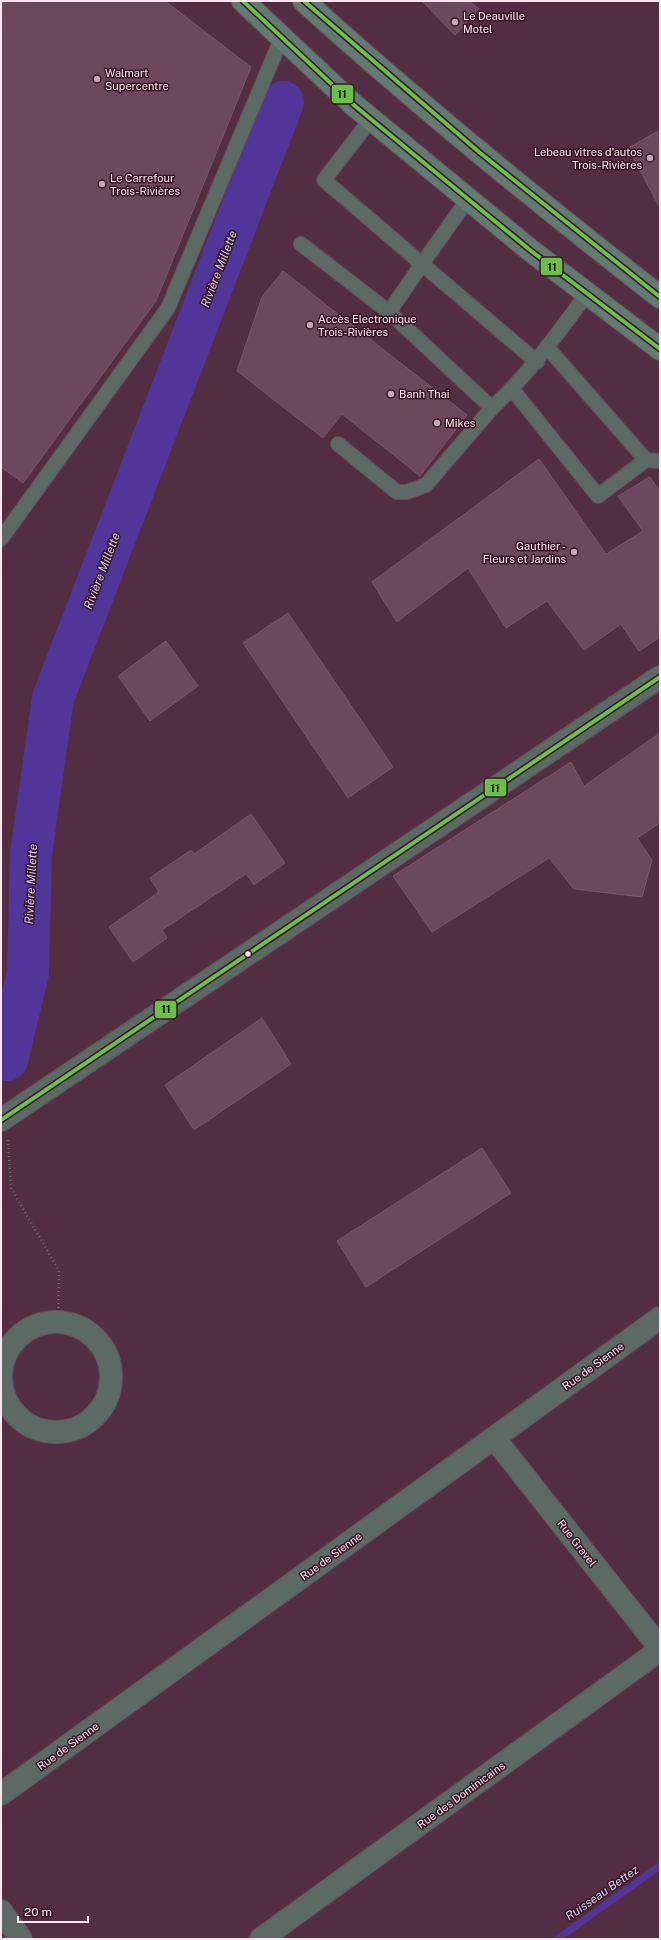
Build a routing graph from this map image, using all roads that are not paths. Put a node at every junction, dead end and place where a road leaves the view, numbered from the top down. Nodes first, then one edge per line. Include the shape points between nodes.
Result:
1 (243, 1) edge
2 (304, 1) edge
3 (282, 37) junction
4 (371, 119) junction
5 (468, 199) junction
6 (300, 244) dead end
7 (422, 264) junction
8 (587, 294) junction
9 (660, 298) edge
10 (389, 312) junction
11 (547, 348) junction
12 (660, 349) edge
13 (536, 362) junction
14 (512, 389) junction
15 (492, 408) junction
16 (338, 444) dead end
17 (646, 460) junction
18 (660, 461) edge
19 (1, 539) edge
20 (660, 677) edge
21 (4, 1118) edge
22 (660, 1318) edge
23 (3, 1401) edge
24 (494, 1438) junction
25 (660, 1649) edge
26 (1, 1794) edge
27 (1, 1911) edge
28 (21, 1939) edge
29 (261, 1939) edge

1 - 3 main road
2 - 9 main road via 387,76
3 - 4 main road
3 - 19 lane via 168,308
4 - 5 main road
4 - 7 lane via 324,180
5 - 7 lane
5 - 8 main road
6 - 10 lane
7 - 10 lane
7 - 13 lane
8 - 11 lane
8 - 12 main road
10 - 15 lane
11 - 13 lane
11 - 17 lane
13 - 14 lane
14 - 15 lane
14 - 17 lane via 598,496
15 - 16 lane via 426,485 407,492 397,492
17 - 18 lane
20 - 21 street
22 - 24 street, Rue de Sienne
23 - 23 street via 30,1426 47,1432 65,1432 83,1426 97,1415 107,1400 112,1382 110,1364 103,1347 86,1331 75,1325 58,1321 39,1324 23,1333 10,1346 2,1363
24 - 25 street, Rue Gravel
24 - 26 street, Rue de Sienne
25 - 29 street, Rue des Dominicains
27 - 28 street

